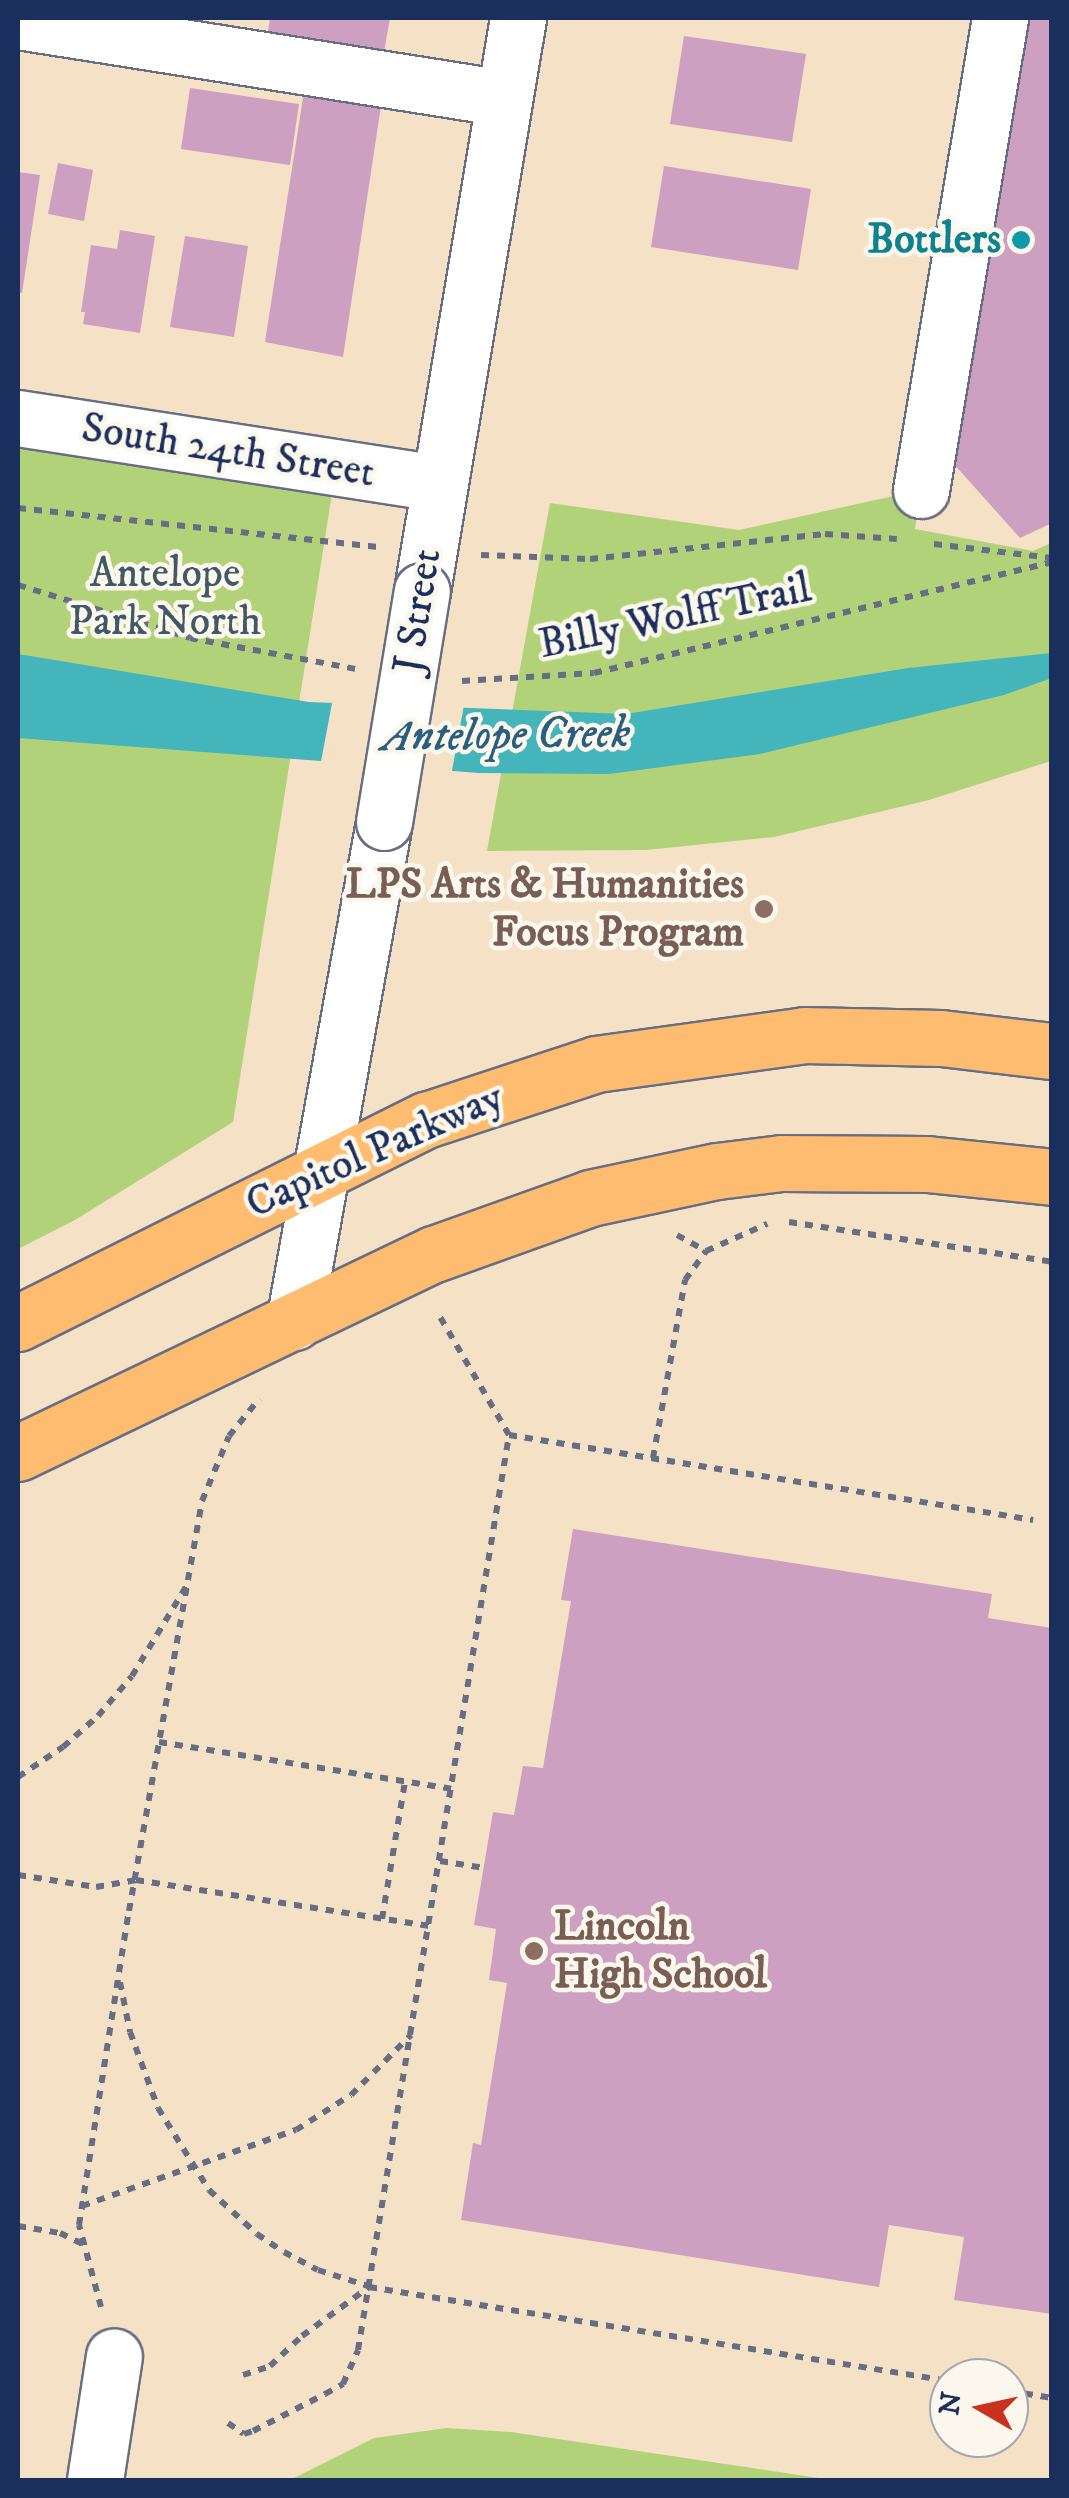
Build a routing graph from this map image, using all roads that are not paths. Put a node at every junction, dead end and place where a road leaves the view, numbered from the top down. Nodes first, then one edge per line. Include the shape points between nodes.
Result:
1 (518, 18) edge
2 (1000, 18) edge
3 (18, 21) edge
4 (504, 98) junction
5 (18, 418) edge
6 (438, 483) junction
7 (919, 516) road end
8 (1052, 1051) edge
9 (320, 1170) junction
10 (1052, 1176) edge
11 (294, 1322) junction
12 (18, 1323) edge
13 (18, 1453) edge
14 (114, 2356) road end
15 (94, 2480) edge

1 - 4 street, J Street
2 - 7 street
3 - 4 street
4 - 6 street, J Street
5 - 6 street, South 24th Street
6 - 9 street, J Street, bridge
8 - 9 main road, Capitol Parkway via 853,1034 648,1054 510,1089
9 - 11 street, J Street
9 - 12 main road, Capitol Parkway
10 - 11 main road via 853,1162 700,1174 518,1222 434,1254
11 - 13 main road
14 - 15 street

